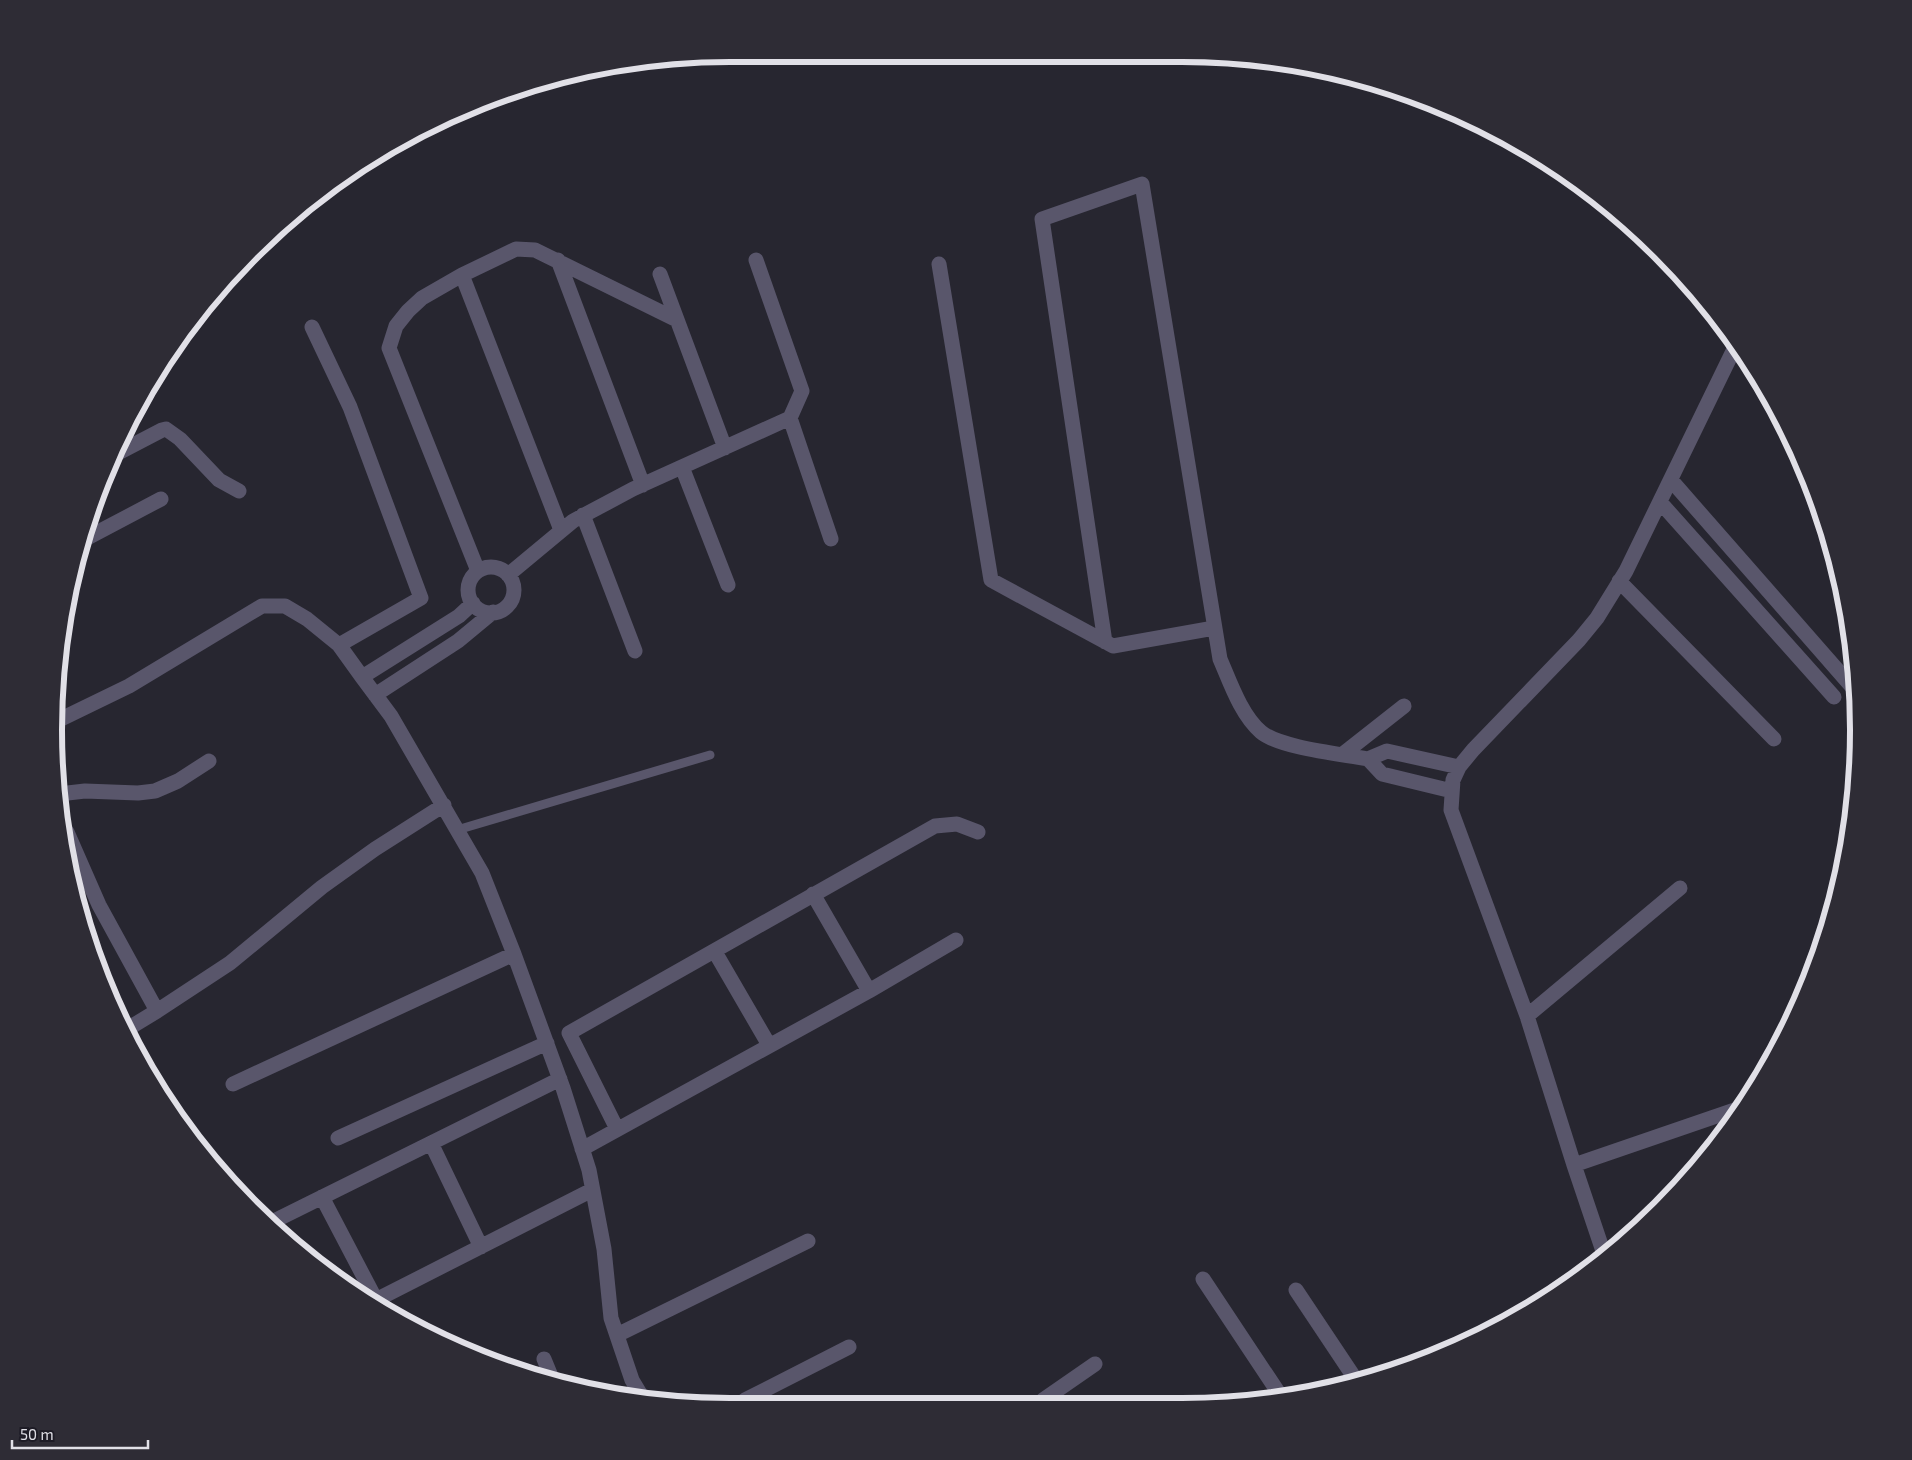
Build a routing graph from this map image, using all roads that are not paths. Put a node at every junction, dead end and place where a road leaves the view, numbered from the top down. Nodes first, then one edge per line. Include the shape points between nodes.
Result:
1 (558, 260) junction
2 (756, 260) dead end
3 (939, 264) dead end
4 (660, 274) dead end
5 (462, 275) junction
6 (677, 320) junction
7 (312, 327) dead end
8 (1732, 353) edge
9 (790, 418) junction
10 (725, 448) junction
11 (125, 449) edge
12 (682, 467) junction
13 (1672, 480) junction
14 (643, 485) junction
15 (239, 491) dead end
16 (161, 499) dead end
17 (1660, 502) junction
18 (583, 515) junction
19 (561, 530) junction
20 (92, 536) edge
21 (831, 539) dead end
22 (478, 571) junction
23 (508, 575) junction
24 (1620, 581) junction
25 (728, 585) dead end
26 (473, 603) junction
27 (493, 612) junction
28 (1214, 628) junction
29 (1105, 642) junction
30 (338, 644) junction
31 (635, 651) dead end
32 (362, 677) junction
33 (1848, 682) edge
34 (376, 695) junction
35 (1834, 697) dead end
36 (1404, 706) dead end
37 (63, 718) edge
38 (1774, 739) dead end
39 (1343, 754) junction
40 (710, 755) dead end
41 (1368, 759) junction
42 (209, 761) dead end
43 (1460, 767) junction
44 (1452, 792) junction
45 (66, 793) edge
46 (444, 805) junction
47 (457, 830) junction
48 (978, 832) dead end
49 (73, 845) edge
50 (1680, 888) dead end
51 (813, 894) junction
52 (956, 940) dead end
53 (715, 952) junction
54 (514, 954) junction
55 (869, 990) junction
56 (157, 1011) junction
57 (1527, 1016) junction
58 (132, 1026) edge
59 (546, 1043) junction
60 (769, 1045) junction
61 (560, 1079) junction
62 (233, 1084) dead end
63 (1729, 1112) edge
64 (617, 1129) junction
65 (338, 1138) dead end
66 (431, 1143) junction
67 (582, 1149) junction
68 (1574, 1165) junction
69 (592, 1190) junction
70 (322, 1197) junction
71 (277, 1220) edge
72 (808, 1241) dead end
73 (481, 1246) junction
74 (1602, 1248) edge
75 (1203, 1279) dead end
76 (1296, 1290) dead end
77 (369, 1291) edge
78 (380, 1298) edge
79 (617, 1335) junction
80 (849, 1347) dead end
81 (544, 1359) dead end
82 (1095, 1364) dead end
83 (550, 1373) edge
84 (1353, 1375) edge
85 (639, 1391) edge
86 (1277, 1391) edge
87 (749, 1398) edge
88 (1046, 1398) edge

1 - 5 street via 535,250 516,249
1 - 6 street
1 - 14 street
2 - 9 street via 802,391
3 - 29 street via 990,580
4 - 6 street
5 - 19 street
5 - 22 street via 422,298 408,311 396,326 390,348
6 - 10 street
7 - 30 street via 350,407 421,598
8 - 13 street
9 - 10 street
9 - 21 street
10 - 12 street
11 - 15 street via 166,429 180,439 219,480
12 - 14 street
12 - 25 street
13 - 17 street
13 - 33 street
14 - 18 street
16 - 20 street
17 - 24 street
17 - 35 street
18 - 19 street
18 - 31 street
19 - 23 street
22 - 23 street via 492,567
22 - 26 street via 468,589
23 - 27 street via 513,585 511,600 507,606
24 - 38 street
24 - 43 street via 1579,640
26 - 27 street via 485,612
26 - 32 street via 459,616
27 - 34 street via 458,641
28 - 29 street via 1113,646
28 - 29 street via 1142,184 1042,218
28 - 39 street via 1220,659 1242,707 1261,732 1279,743
30 - 32 street
30 - 37 street via 285,606 262,606 129,686
32 - 34 street
34 - 46 street
36 - 39 street
39 - 41 street
40 - 47 lane
41 - 43 street via 1387,750
41 - 44 street via 1382,774
42 - 45 street via 155,791
43 - 44 street via 1453,780
44 - 57 street via 1452,810
46 - 47 street
46 - 56 street via 322,887 230,963
47 - 54 street via 482,873
48 - 51 street via 957,824 935,826
49 - 56 street via 98,905
50 - 57 street
51 - 53 street
51 - 55 street
52 - 55 street
53 - 60 street
53 - 64 street via 569,1033
54 - 59 street
54 - 62 street
55 - 60 street
56 - 58 street
57 - 68 street
59 - 61 street
59 - 65 street
60 - 64 street
61 - 66 street
61 - 67 street
63 - 68 street
64 - 67 street
66 - 70 street
66 - 73 street
67 - 69 street
68 - 74 street
69 - 73 street
69 - 79 street via 604,1249 611,1318
70 - 71 street
70 - 77 street
72 - 79 street
73 - 78 street
75 - 86 street
76 - 84 street
79 - 85 street
80 - 87 street
81 - 83 street
82 - 88 street

